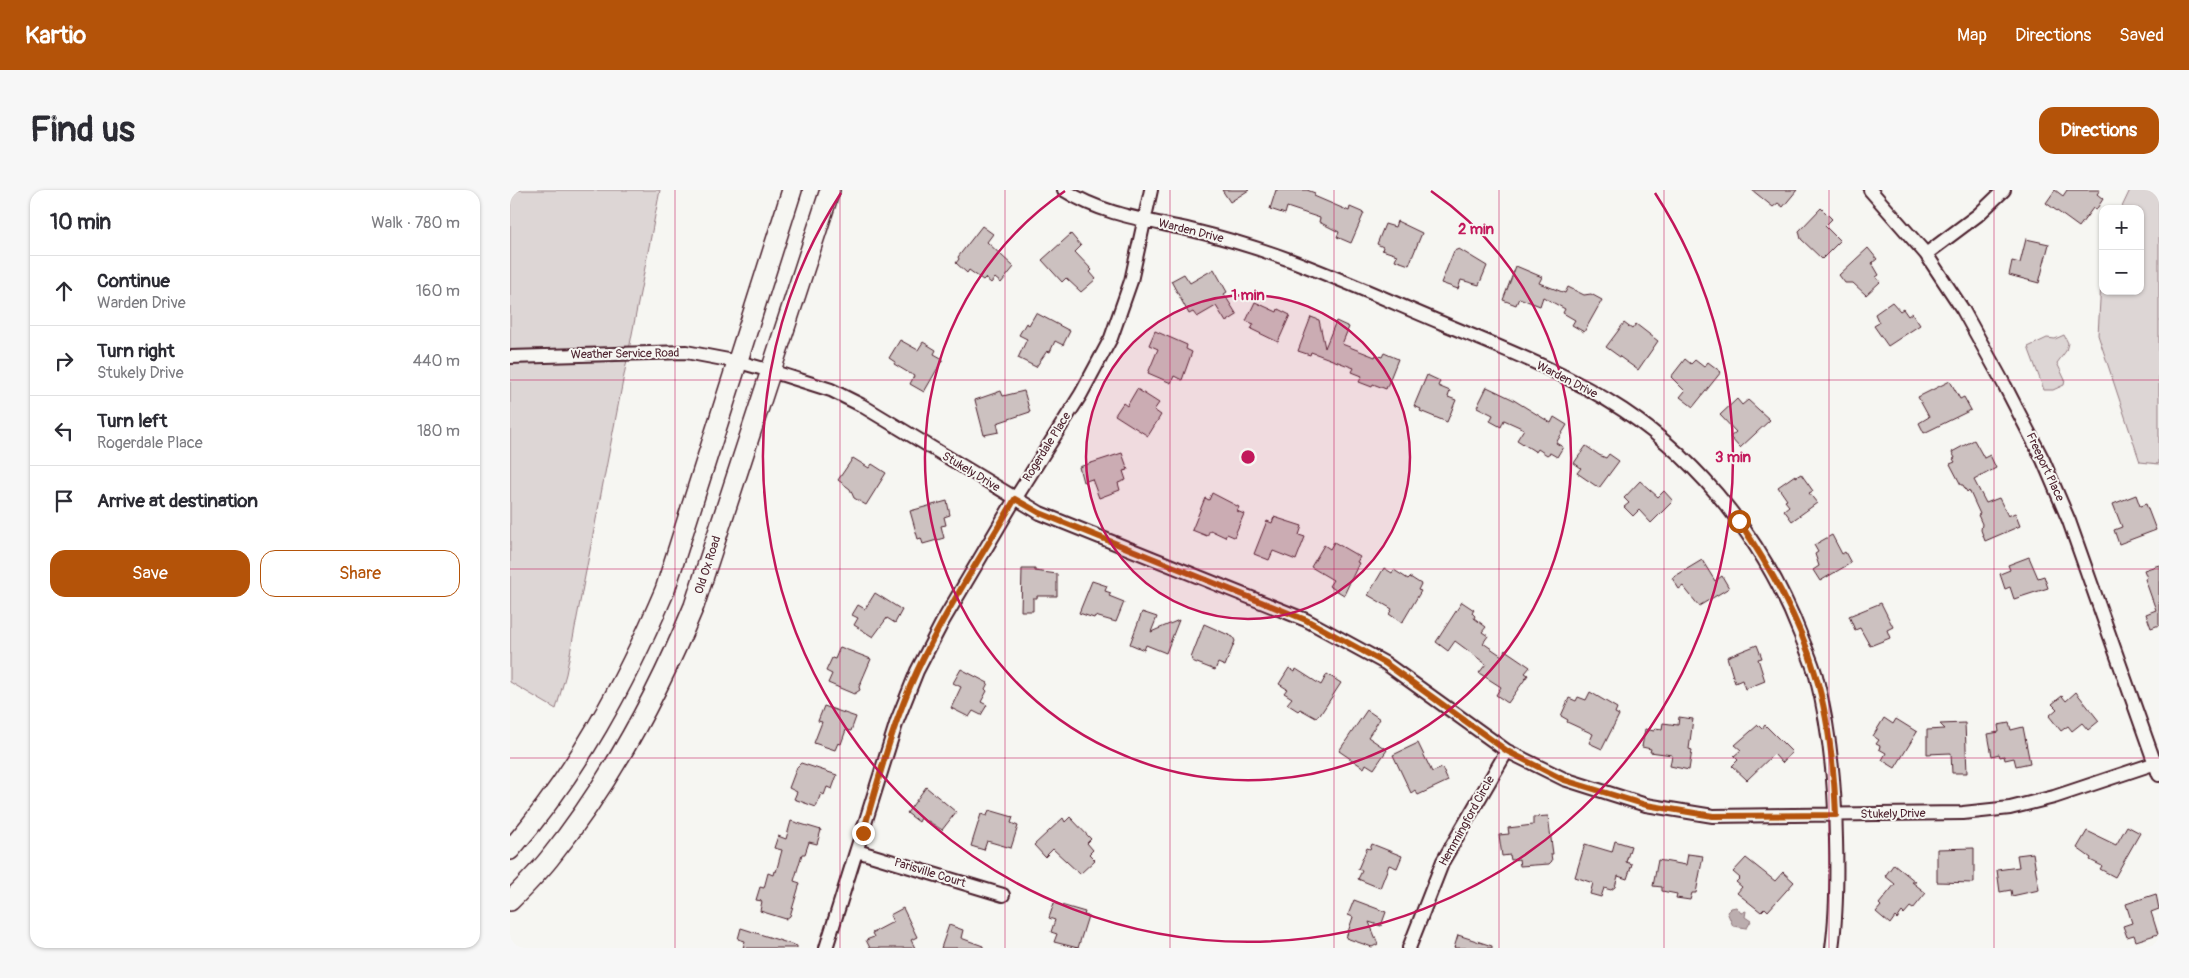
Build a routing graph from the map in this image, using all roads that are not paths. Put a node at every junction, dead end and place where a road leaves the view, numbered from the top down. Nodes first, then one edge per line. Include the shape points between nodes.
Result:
1 (792, 190) edge
2 (830, 190) edge
3 (1064, 190) edge
4 (1151, 190) edge
5 (1870, 190) edge
6 (2004, 190) edge
7 (1146, 220) junction
8 (1926, 254) junction
9 (510, 357) edge
10 (739, 362) junction
11 (770, 371) junction
12 (1015, 499) junction
13 (1507, 751) junction
14 (2158, 767) edge
15 (1836, 815) junction
16 (510, 850) edge
17 (857, 851) junction
18 (1003, 894) dead end
19 (510, 901) edge
20 (826, 948) edge
21 (1409, 948) edge
22 (1832, 948) edge

1 - 10 main road
2 - 11 main road, Old Ox Road
3 - 7 street, Warden Drive via 1092,206
4 - 7 street, Rogerdale Place
5 - 8 street, Freeport Place
6 - 8 street via 1978,216
7 - 12 street, Rogerdale Place via 1132,281 1111,338 1081,394
7 - 15 street, Warden Drive via 1246,245 1292,261 1488,342 1573,380 1624,411 1672,447 1739,521 1763,557 1792,612 1820,692 1833,768
8 - 14 street, Freeport Place via 1968,319 2042,460 2069,521
9 - 10 street, Weather Service Road via 686,352
10 - 11 street, Stukely Drive
10 - 16 main road via 665,590 648,631 577,761 535,821
11 - 12 street, Stukely Drive via 831,390 861,404
11 - 19 main road, Old Ox Road via 694,606 675,653 604,782 548,860
12 - 13 street, Stukely Drive via 1040,513 1335,634 1398,672
12 - 17 street, Rogerdale Place via 917,671 897,721
13 - 15 street, Stukely Drive via 1564,780 1646,805 1713,816
13 - 21 street, Hemmingford Circle via 1443,861
14 - 15 street, Stukely Drive via 2010,808 1963,813
15 - 22 street via 1838,883
17 - 18 street, Parisville Court
17 - 20 street, Rogerdale Place

